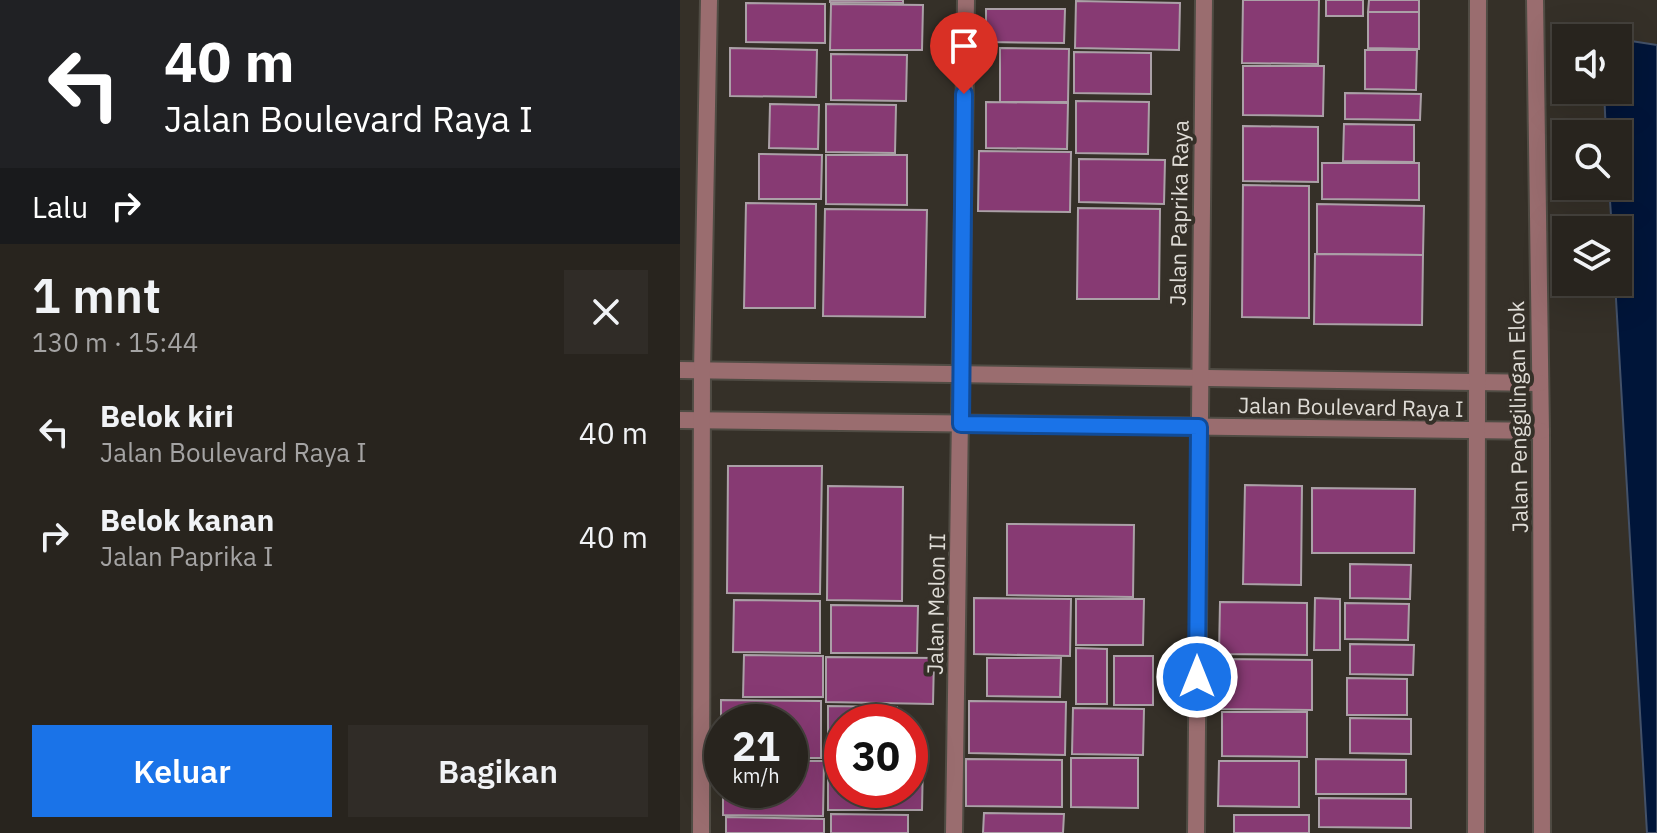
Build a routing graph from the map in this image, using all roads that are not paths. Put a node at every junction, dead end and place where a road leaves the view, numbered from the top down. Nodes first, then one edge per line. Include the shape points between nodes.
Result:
1 (709, 0) edge
2 (966, 0) edge
3 (1204, 0) edge
4 (1478, 0) edge
5 (1535, 0) edge
6 (680, 370) edge
7 (702, 371) junction
8 (960, 374) junction
9 (1199, 378) junction
10 (1477, 382) junction
11 (1540, 383) junction
12 (680, 420) edge
13 (703, 420) junction
14 (961, 424) junction
15 (1199, 427) junction
16 (1477, 430) junction
17 (1541, 431) junction
18 (701, 833) edge
19 (954, 833) edge
20 (1196, 833) edge
21 (1476, 833) edge
22 (1542, 833) edge

1 - 7 street
2 - 8 street, Jalan Melon II
3 - 9 street, Jalan Paprika Raya
4 - 10 street, Jalan Penggilingan Elok
5 - 11 street, Jalan Penggilingan Elok
6 - 7 street, Jalan Boulevard Raya I
7 - 8 street, Jalan Boulevard Raya I
7 - 13 street
8 - 9 street, Jalan Boulevard Raya I
8 - 14 street, Jalan Melon II
9 - 10 street, Jalan Boulevard Raya I
9 - 15 street, Jalan Paprika Raya
10 - 11 street, Jalan Boulevard Raya I
10 - 16 street, Jalan Penggilingan Elok
11 - 17 street, Jalan Penggilingan Elok
12 - 13 street, Jalan Boulevard Raya I
13 - 14 street, Jalan Boulevard Raya I
13 - 18 street
14 - 15 street, Jalan Boulevard Raya I
14 - 19 street, Jalan Melon II
15 - 16 street, Jalan Boulevard Raya I
15 - 20 street, Jalan Paprika Raya
16 - 17 street, Jalan Boulevard Raya I
16 - 21 street, Jalan Penggilingan Elok
17 - 22 street, Jalan Penggilingan Elok

